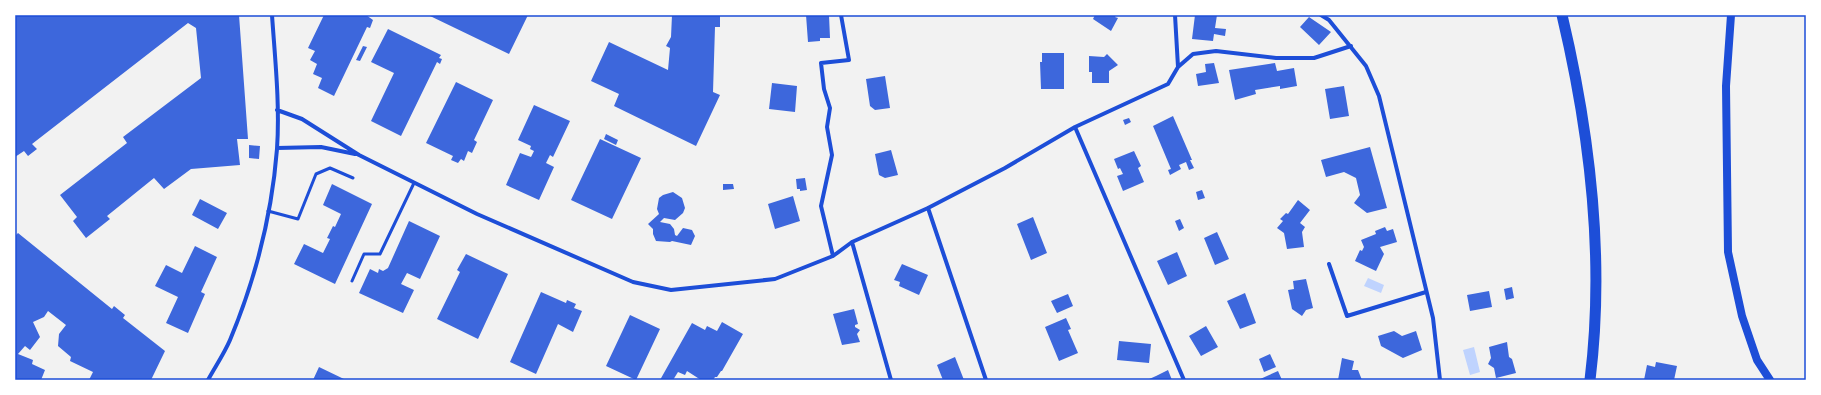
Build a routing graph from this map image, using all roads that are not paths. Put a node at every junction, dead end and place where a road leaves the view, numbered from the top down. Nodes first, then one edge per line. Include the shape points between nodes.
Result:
1 (272, 15) edge
2 (840, 15) edge
3 (1175, 15) edge
4 (1321, 15) edge
5 (1562, 15) edge
6 (1730, 15) edge
7 (1351, 46) junction
8 (1178, 67) junction
9 (277, 110) junction
10 (1075, 127) junction
11 (277, 148) junction
12 (359, 155) junction
13 (353, 178) dead end
14 (414, 183) junction
15 (928, 208) junction
16 (268, 211) junction
17 (852, 242) junction
18 (833, 256) junction
19 (1329, 264) dead end
20 (352, 281) dead end
21 (1426, 292) junction
22 (208, 380) edge
23 (891, 380) edge
24 (986, 380) edge
25 (1184, 380) edge
26 (1440, 380) edge
27 (1590, 380) edge
28 (1770, 380) edge

1 - 9 street
2 - 18 street via 849,60 821,64 824,90 830,108 827,127 832,155 821,206
3 - 8 street
4 - 7 street via 1329,20
5 - 27 highway via 1586,135 1591,190 1594,290
6 - 28 main road via 1726,86 1728,252 1742,316 1757,360
7 - 8 street via 1314,58 1276,58 1216,51 1193,54
7 - 21 street via 1366,66 1379,96
8 - 10 street via 1168,84
9 - 11 street
9 - 12 street via 302,119
10 - 15 street via 1005,168
10 - 25 street
11 - 12 street via 333,148
11 - 16 street
12 - 14 street
13 - 16 lane via 330,168 316,174 298,219
14 - 18 street via 477,214 633,282 670,290 775,278
14 - 20 lane via 380,254 364,254
15 - 17 street
15 - 24 street
16 - 22 street via 251,284 230,341
17 - 18 street
17 - 23 street
19 - 21 street via 1347,316
21 - 26 street

